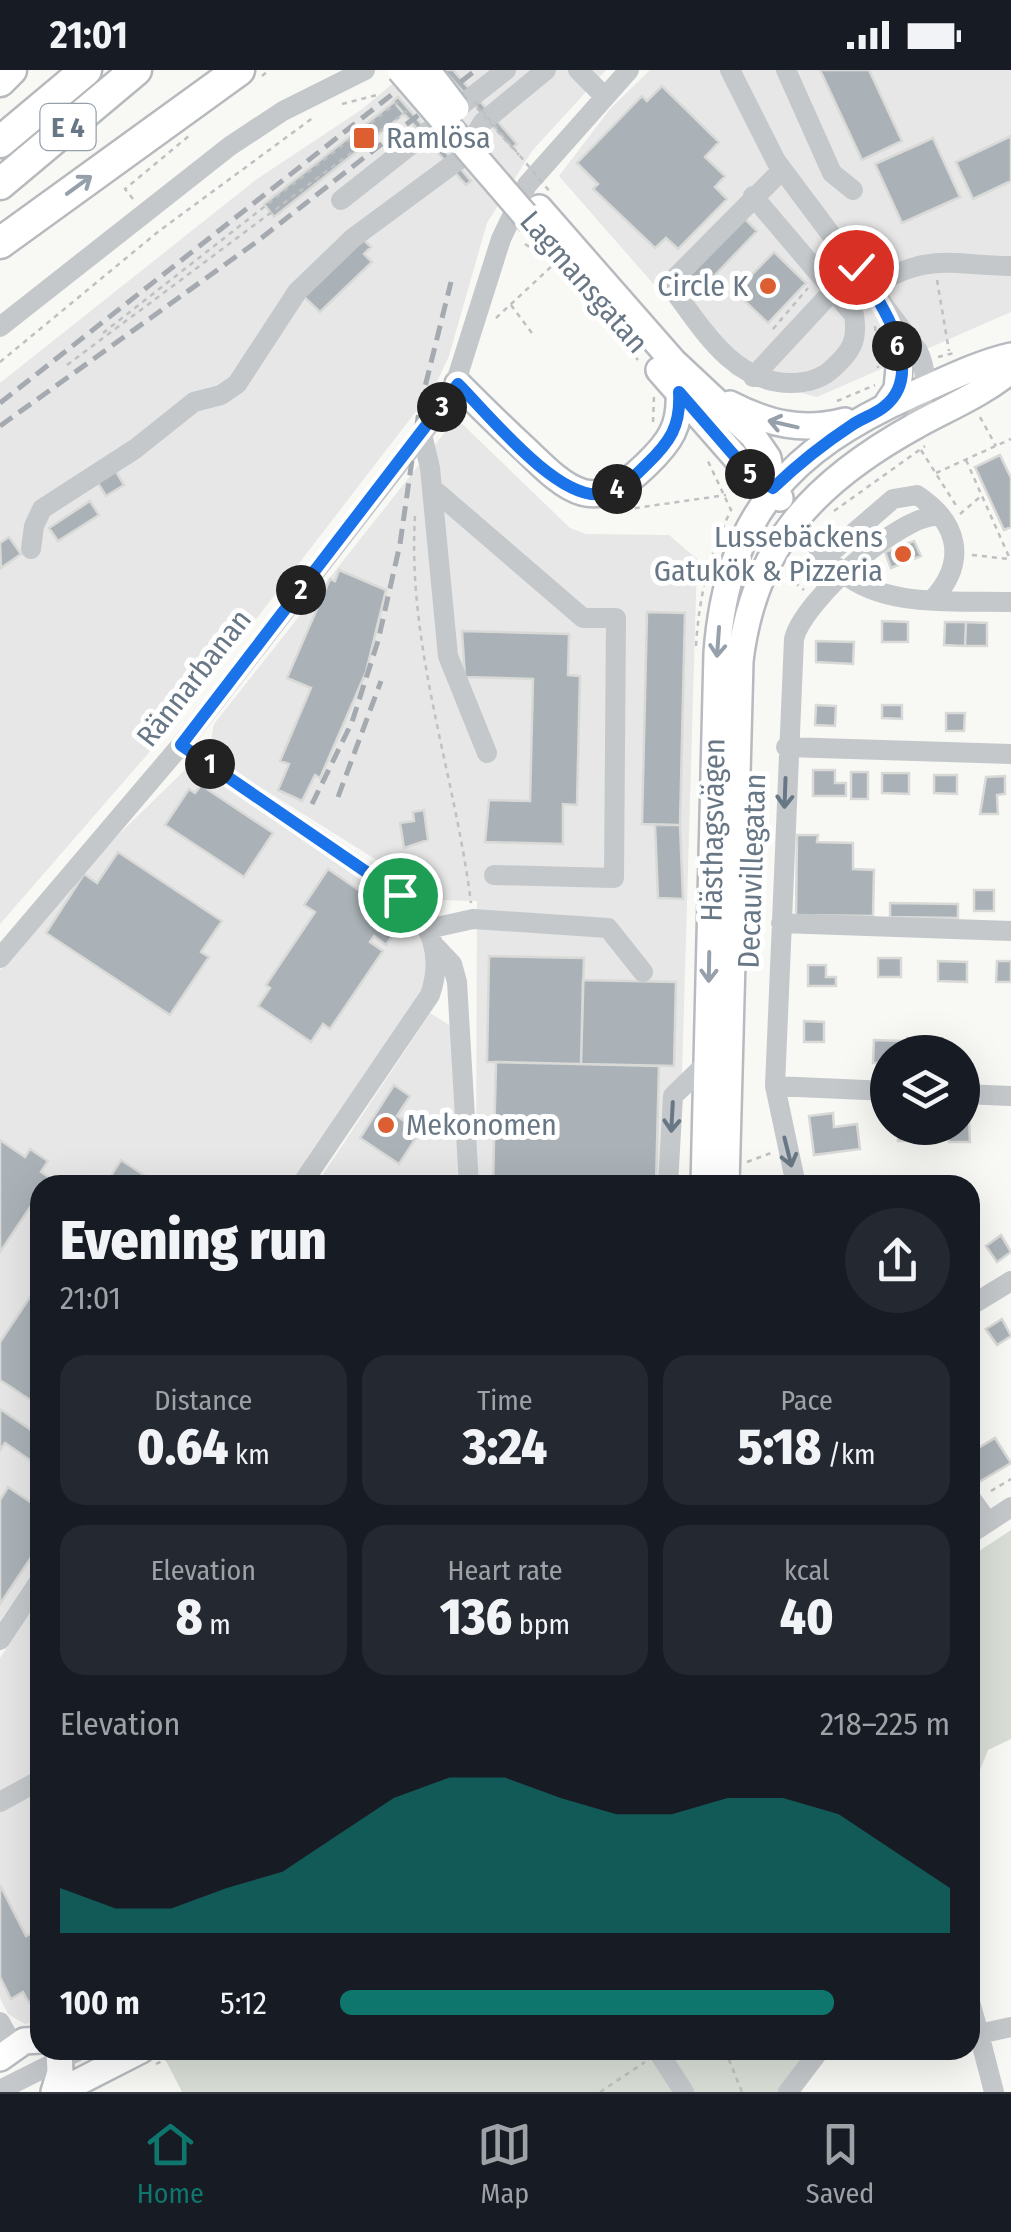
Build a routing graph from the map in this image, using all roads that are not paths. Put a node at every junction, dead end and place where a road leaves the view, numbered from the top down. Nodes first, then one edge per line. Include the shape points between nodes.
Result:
1 (12, 70) edge
2 (86, 70) edge
3 (136, 70) edge
4 (365, 70) edge
5 (426, 70) edge
6 (506, 70) edge
7 (546, 70) edge
8 (578, 70) edge
9 (630, 70) edge
10 (730, 70) edge
11 (786, 70) edge
12 (247, 76) edge
13 (0, 81) edge
14 (404, 82) edge
15 (604, 96) junction
16 (0, 142) edge
17 (782, 170) junction
18 (0, 184) edge
19 (853, 190) dead end
20 (753, 196) junction
21 (342, 200) dead end
22 (541, 213) junction
23 (0, 243) edge
24 (1011, 266) edge
25 (856, 267) junction
26 (870, 287) junction
27 (836, 288) junction
28 (0, 327) edge
29 (1011, 356) edge
30 (1011, 370) edge
31 (912, 371) junction
32 (753, 377) junction
33 (458, 384) junction
34 (679, 391) junction
35 (962, 400) junction
36 (876, 411) junction
37 (422, 434) junction
38 (916, 438) junction
39 (432, 488) junction
40 (773, 488) junction
41 (794, 519) junction
42 (31, 550) dead end
43 (834, 564) junction
44 (934, 599) junction
45 (1011, 602) edge
46 (747, 617) junction
47 (181, 745) junction
48 (786, 747) junction
49 (487, 753) dead end
50 (1011, 754) edge
51 (494, 875) dead end
52 (780, 923) junction
53 (1011, 931) edge
54 (432, 938) junction
55 (0, 958) edge
56 (643, 972) dead end
57 (707, 1063) junction
58 (776, 1086) junction
59 (870, 1090) edge
60 (980, 1095) edge
61 (1011, 1096) edge
62 (308, 1175) edge
63 (468, 1175) edge
64 (668, 1175) edge
65 (704, 1175) edge
66 (726, 1175) edge
67 (793, 1175) edge
68 (1011, 1281) edge
69 (980, 1300) edge
70 (1011, 1507) edge
71 (980, 1510) edge
72 (988, 1522) junction
73 (980, 1532) edge
74 (30, 1595) edge
75 (0, 1640) edge
76 (30, 1786) edge
77 (0, 1802) edge
78 (0, 2022) edge
79 (1011, 2027) edge
80 (980, 2034) edge
81 (980, 2038) edge
82 (18, 2047) edge
83 (54, 2060) edge
84 (64, 2060) edge
85 (121, 2060) edge
86 (656, 2060) edge
87 (812, 2060) edge
88 (0, 2090) edge
89 (57, 2092) edge
90 (684, 2092) edge
91 (788, 2092) edge
92 (994, 2092) edge

1 - 13 highway
2 - 16 highway, E 4
3 - 18 highway, E 4
4 - 28 street via 258,126
5 - 22 main road, Lagmansgatan, bridge
6 - 21 street
7 - 42 street via 483,122 460,159 353,238 310,279 237,384 194,402 42,509
8 - 15 street
9 - 15 street, Rännarbanan
10 - 17 street
11 - 19 street via 832,173
23 -> 12 highway
14 - 22 main road, Lagmansgatan, bridge
15 - 33 street, Rännarbanan via 528,185 501,239
17 - 20 street
17 - 25 street
20 - 27 street
20 - 32 street via 669,284 713,342
22 - 34 main road, Lagmansgatan
24 - 26 street via 930,261
25 - 26 street
25 - 27 street
26 - 31 street
27 - 32 street
27 - 32 street via 854,315 858,336 848,354 808,381
29 - 31 main road
30 - 35 main road
31 - 35 street
31 - 36 main road
31 - 38 street
33 - 34 main road via 564,487 592,494 623,486 668,444 679,416
33 - 37 street, Rännarbanan
36 -> 34 main road via 819,428 790,426
34 - 40 main road, Lagmansgatan via 752,476
35 - 38 main road
36 - 40 main road, Hästhagsvägen via 819,447
36 - 41 main road via 805,478
37 - 39 street
37 - 47 street, Rännarbanan
38 - 41 main road via 841,472
39 - 49 street via 448,656
39 - 51 street via 583,618 616,618 614,878
40 - 41 main road, Lagmansgatan
40 - 46 main road
40 -> 57 main road, Hästhagsvägen via 735,552 720,612
41 - 43 street
41 - 46 main road, Hästhagsvägen via 764,568
43 - 44 street via 886,594
43 - 44 street, Decauvillegatan via 914,519 940,516 951,528 956,553
43 - 48 street, Decauvillegatan via 794,639
44 - 45 street
46 - 66 main road, Hästhagsvägen via 738,716
47 - 54 street via 400,895
47 - 55 street, Rännarbanan
48 - 50 street
48 -> 52 street, Decauvillegatan
52 - 53 street
52 - 58 street, Decauvillegatan
54 - 56 street via 473,919 608,928
54 - 62 street via 436,977 430,995
54 - 63 street via 458,982
57 -> 64 street via 672,1096
57 - 65 main road, Hästhagsvägen
58 - 59 street
58 -> 67 street, Decauvillegatan
60 - 61 street
68 - 69 street
70 - 72 street
71 - 72 street
72 - 73 street
74 - 75 street
76 - 77 street
78 - 82 street
79 - 80 street
81 - 92 street
83 - 88 street
84 - 89 main road
85 - 89 main road
86 - 90 street
87 - 91 street

